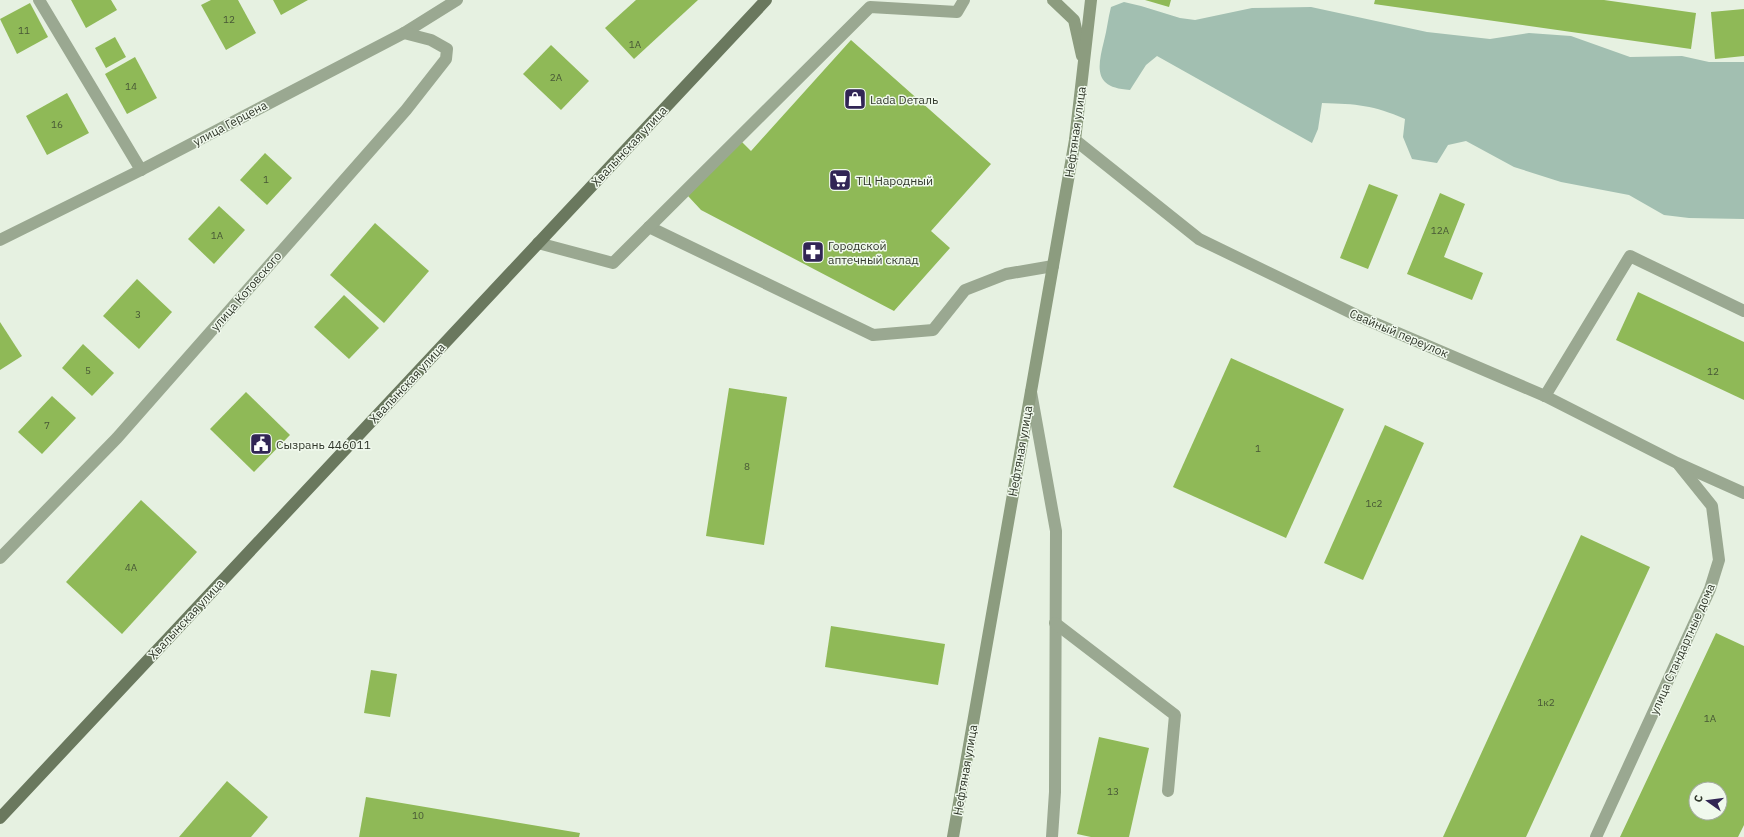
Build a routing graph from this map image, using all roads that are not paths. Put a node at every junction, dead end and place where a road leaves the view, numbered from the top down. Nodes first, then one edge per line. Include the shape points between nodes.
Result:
1 (39, 0) edge
2 (457, 0) edge
3 (766, 0) edge
4 (964, 0) edge
5 (1053, 0) edge
6 (1091, 0) edge
7 (404, 33) junction
8 (1084, 65) junction
9 (1075, 140) junction
10 (141, 170) junction
11 (649, 227) junction
12 (0, 240) edge
13 (538, 243) junction
14 (1053, 266) junction
15 (1744, 311) edge
16 (1031, 392) junction
17 (1545, 396) junction
18 (1677, 463) junction
19 (1744, 493) edge
20 (0, 558) edge
21 (1055, 623) junction
22 (1168, 791) dead end
23 (0, 818) edge
24 (953, 837) edge
25 (1052, 837) edge
26 (1596, 837) edge

1 - 10 street
2 - 7 street, улица Герцена
3 - 13 main road, Хвалынская улица
4 - 11 street via 957,12 870,7
5 - 8 street via 1074,20
6 - 8 street, Нефтяная улица
7 - 10 street, улица Герцена
7 - 20 street, улица Котовского via 431,40 447,49 446,59 406,110 122,432
8 - 9 street, Нефтяная улица
9 - 14 street, Нефтяная улица
9 - 17 street, Свайный переулок via 1199,238 1358,316
10 - 12 street, улица Герцена
11 - 13 street via 613,263
11 - 14 street via 872,335 933,330 965,290 1006,274
13 - 23 main road, Хвалынская улица
14 - 16 street, Нефтяная улица
15 - 17 street via 1630,256
16 - 21 street via 1056,531
16 - 24 street, Нефтяная улица
17 - 18 street, Свайный переулок
18 - 19 street, Свайный переулок
18 - 26 street, улица Стандартные дома via 1712,506 1719,560 1710,588
21 - 22 street via 1175,715
21 - 25 street via 1055,792

